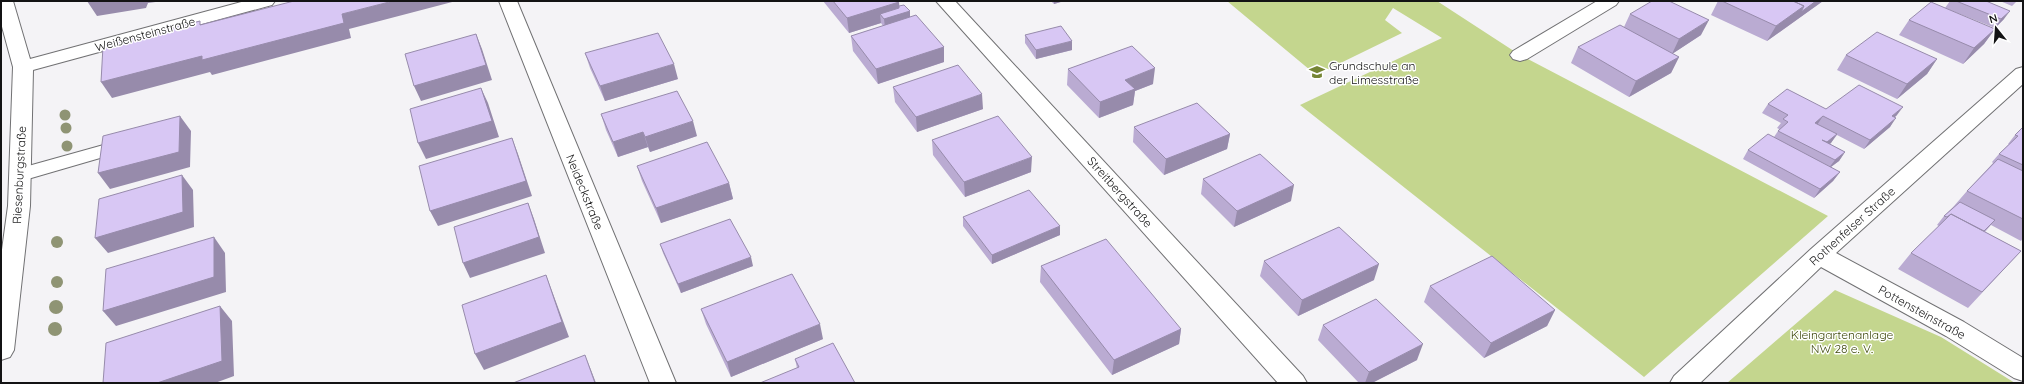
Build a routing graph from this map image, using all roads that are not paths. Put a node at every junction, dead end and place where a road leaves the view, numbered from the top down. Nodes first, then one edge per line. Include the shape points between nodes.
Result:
1 (4, 1) edge
2 (266, 1) edge
3 (508, 1) edge
4 (945, 1) edge
5 (1610, 1) edge
6 (1520, 55) dead end
7 (23, 67) junction
8 (2023, 73) edge
9 (144, 140) edge
10 (21, 175) junction
11 (1819, 255) junction
12 (1, 350) edge
13 (2023, 371) edge
14 (663, 383) edge
15 (1294, 383) edge
16 (1683, 383) edge

1 - 7 street, Riesenburgstraße
2 - 7 street, Weißensteinstraße
3 - 14 street, Neideckstraße
4 - 15 street, Streitbergstraße
5 - 6 street
7 - 10 street, Riesenburgstraße
8 - 11 street, Rothenfelser Straße
9 - 10 lane
10 - 12 street, Riesenburgstraße
11 - 13 street, Pottensteinstraße via 1955,330
11 - 16 street, Rothenfelser Straße

